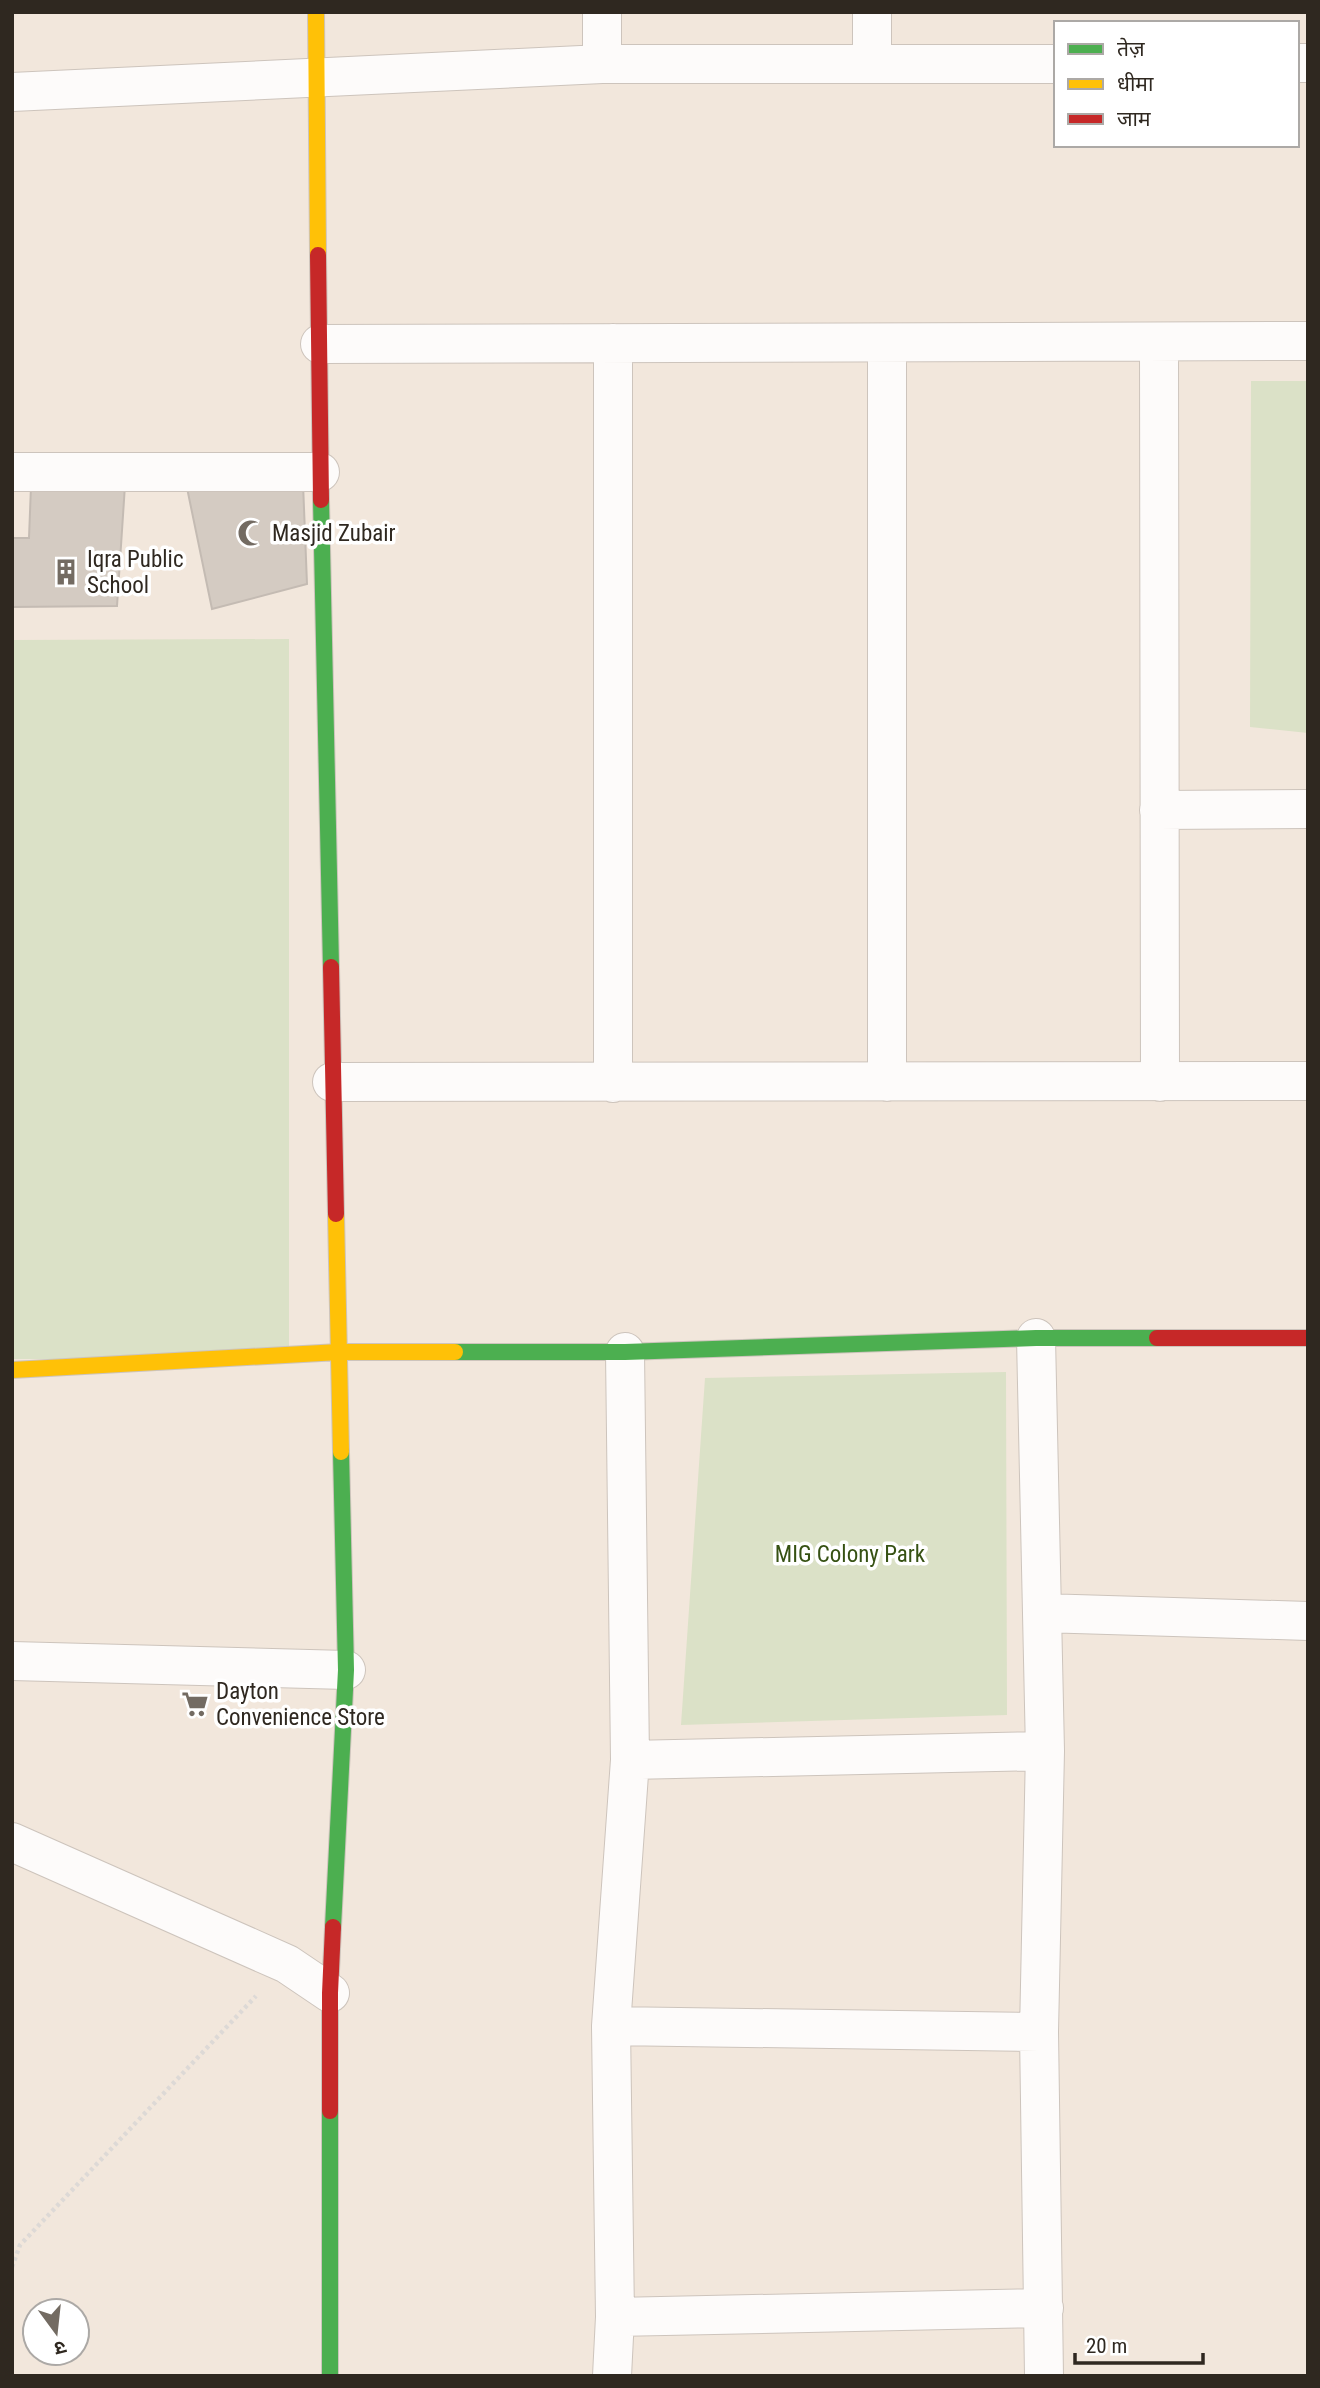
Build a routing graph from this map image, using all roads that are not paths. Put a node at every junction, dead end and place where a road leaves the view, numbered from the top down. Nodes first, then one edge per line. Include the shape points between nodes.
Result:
1 (316, 12) edge
2 (602, 12) edge
3 (872, 12) edge
4 (602, 64) junction
5 (872, 64) junction
6 (1054, 64) edge
7 (315, 78) junction
8 (12, 92) edge
9 (1308, 341) edge
10 (1159, 342) junction
11 (613, 343) junction
12 (887, 343) junction
13 (320, 344) junction
14 (320, 471) junction
15 (12, 472) edge
16 (1159, 810) junction
17 (1308, 810) edge
18 (1308, 1081) edge
19 (332, 1082) junction
20 (887, 1082) junction
21 (1160, 1082) junction
22 (613, 1083) junction
23 (1036, 1338) junction
24 (1308, 1338) edge
25 (339, 1352) junction
26 (625, 1352) junction
27 (12, 1370) edge
28 (1042, 1613) junction
29 (1308, 1621) edge
30 (12, 1661) edge
31 (346, 1670) junction
32 (1045, 1751) junction
33 (630, 1760) junction
34 (12, 1842) edge
35 (330, 1993) junction
36 (611, 2026) junction
37 (1039, 2032) junction
38 (1044, 2308) junction
39 (615, 2317) junction
40 (330, 2376) edge
41 (612, 2376) edge
42 (1044, 2376) edge

1 - 7 street
2 - 4 street
3 - 5 street
4 - 5 street
4 - 7 street
5 - 6 street
7 - 8 street
7 - 13 street
9 - 10 street
10 - 12 street
10 - 16 street
11 - 12 street
11 - 13 street
11 - 22 street
12 - 20 street
13 - 14 street
14 - 15 street
14 - 19 street
16 - 17 street
16 - 21 street
18 - 21 street
19 - 22 street
19 - 25 street
20 - 21 street
20 - 22 street
23 - 24 street
23 - 26 street
23 - 28 street
25 - 26 street
25 - 27 street
25 - 31 street
26 - 33 street
28 - 29 street
28 - 32 street
30 - 31 street
31 - 35 street
32 - 33 street
32 - 37 street
33 - 36 street
34 - 35 street via 287,1964
35 - 40 street
36 - 37 street
36 - 39 street
37 - 38 street
38 - 39 street
38 - 42 street
39 - 41 street

